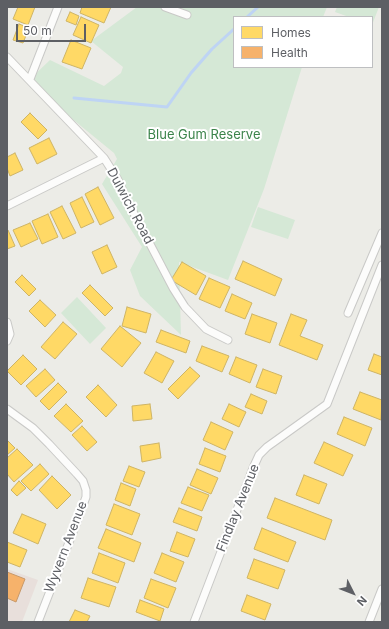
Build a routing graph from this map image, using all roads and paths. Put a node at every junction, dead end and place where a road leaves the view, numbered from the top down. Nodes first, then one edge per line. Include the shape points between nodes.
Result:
1 (58, 7) edge
2 (165, 7) edge
3 (187, 16) dead end
4 (7, 57) edge
5 (30, 80) junction
6 (104, 158) junction
7 (7, 206) edge
8 (382, 234) edge
9 (382, 265) edge
10 (348, 313) dead end
11 (7, 322) edge
12 (228, 340) dead end
13 (7, 341) edge
14 (7, 409) edge
15 (382, 589) edge
16 (38, 622) edge
17 (194, 622) edge
18 (369, 622) edge

1 - 5 street
2 - 3 street
4 - 5 street, Dulwich Road
5 - 6 street, Dulwich Road
6 - 7 street
6 - 12 street, Dulwich Road via 185,307 206,329
8 - 10 street
9 - 17 street, Findlay Avenue via 326,404 259,455
11 - 13 street via 10,334
14 - 16 street, Wyvern Avenue via 33,428 54,449 78,474 86,490 86,497
15 - 18 street

